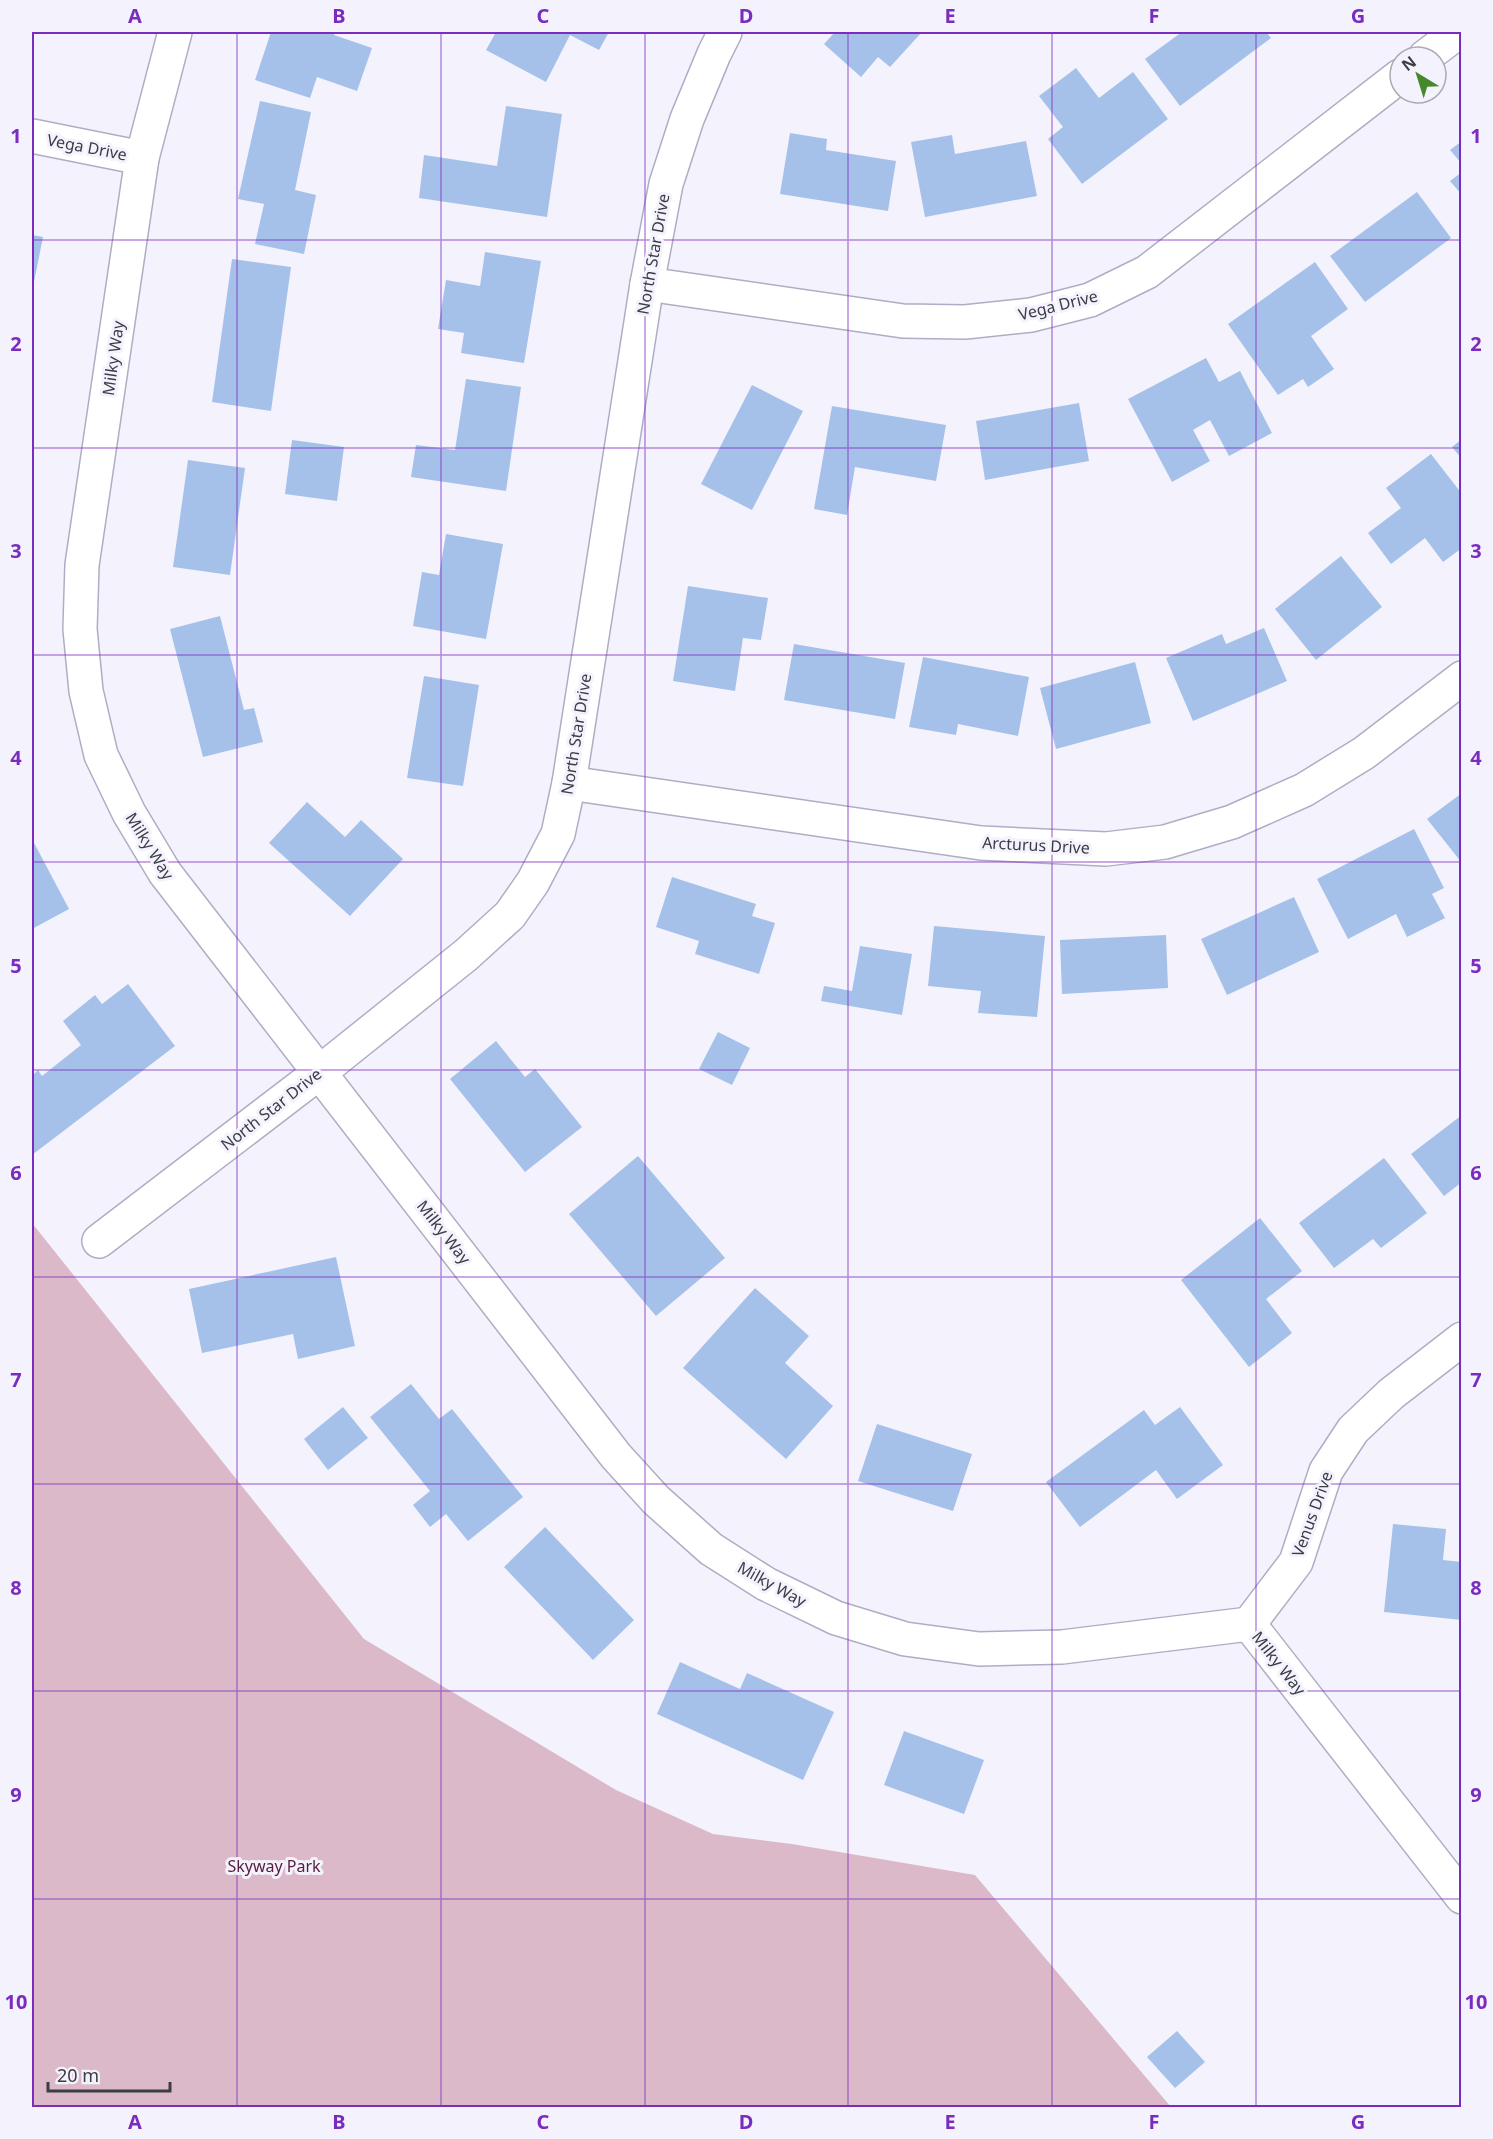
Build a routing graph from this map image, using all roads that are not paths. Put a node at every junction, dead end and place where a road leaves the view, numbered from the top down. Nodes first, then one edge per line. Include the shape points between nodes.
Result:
1 (175, 32) edge
2 (726, 32) edge
3 (1458, 32) edge
4 (1441, 45) edge
5 (1388, 85) edge
6 (32, 136) edge
7 (142, 158) junction
8 (647, 284) junction
9 (1461, 678) edge
10 (569, 783) junction
11 (320, 1072) junction
12 (99, 1241) dead end
13 (1461, 1339) edge
14 (1249, 1624) junction
15 (1461, 1898) edge

1 - 7 street, Milky Way
2 - 8 street, North Star Drive via 687,118 666,184
3 - 4 street
5 - 8 street, Vega Drive via 1147,272 1090,300 1031,315 976,321 903,321
6 - 7 street, Vega Drive
7 - 11 street, Milky Way via 82,566 80,629 86,691 101,755 129,813 165,873
8 - 10 street, North Star Drive
9 - 10 street, Arcturus Drive via 1364,753 1304,790 1232,822 1166,842 1106,849 981,843
10 - 11 street, North Star Drive via 558,834 510,915
11 - 12 street, North Star Drive
11 - 14 street, Milky Way via 616,1456 656,1500 711,1549 766,1584 836,1618 885,1633 979,1649 1062,1647
13 - 14 street, Venus Drive via 1391,1394 1353,1430 1326,1471 1296,1562
14 - 15 street, Milky Way

